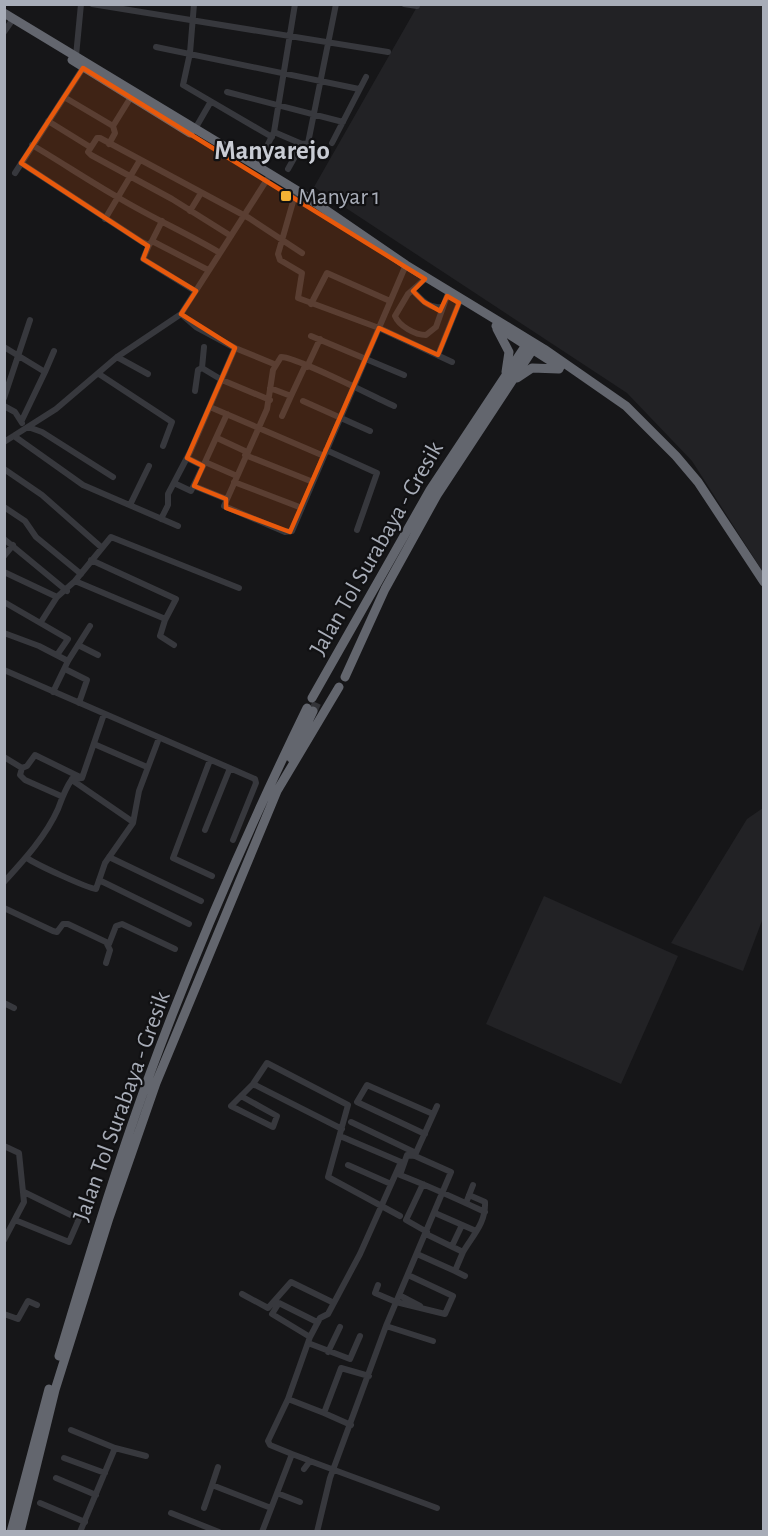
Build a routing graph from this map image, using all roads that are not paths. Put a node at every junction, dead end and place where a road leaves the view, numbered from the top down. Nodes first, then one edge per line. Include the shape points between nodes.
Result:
1 (81, 4) edge
2 (92, 4) edge
3 (194, 4) edge
4 (295, 4) edge
5 (336, 4) edge
6 (404, 4) edge
7 (112, 6) edge
8 (417, 6) dead end
9 (4, 13) edge
10 (10, 20) edge
11 (193, 21) junction
12 (4, 32) edge
13 (289, 36) junction
14 (330, 43) junction
15 (156, 47) dead end
16 (388, 52) dead end
17 (190, 53) junction
18 (76, 56) junction
19 (83, 68) junction
20 (284, 73) junction
21 (366, 77) dead end
22 (323, 81) junction
23 (359, 89) junction
24 (227, 92) dead end
25 (64, 97) junction
26 (131, 97) junction
27 (210, 103) junction
28 (280, 105) junction
29 (315, 114) junction
30 (48, 121) junction
31 (343, 122) junction
32 (113, 126) junction
33 (197, 126) junction
34 (273, 135) junction
35 (332, 142) dead end
36 (109, 144) junction
37 (302, 144) junction
38 (32, 145) junction
39 (90, 147) junction
40 (140, 160) junction
41 (259, 162) junction
42 (21, 163) junction
43 (288, 169) dead end
44 (15, 173) dead end
45 (130, 177) junction
46 (268, 178) junction
47 (201, 193) junction
48 (296, 195) junction
49 (118, 197) junction
50 (190, 211) junction
51 (244, 216) junction
52 (105, 219) junction
53 (162, 221) junction
54 (231, 236) junction
55 (281, 240) junction
56 (150, 243) junction
57 (220, 253) junction
58 (302, 253) dead end
59 (405, 267) junction
60 (208, 270) junction
61 (425, 279) junction
62 (195, 291) junction
63 (413, 291) junction
64 (447, 296) junction
65 (390, 301) junction
66 (459, 303) junction
67 (312, 304) junction
68 (441, 307) junction
69 (181, 314) junction
70 (30, 321) dead end
71 (494, 325) junction
72 (378, 328) junction
73 (312, 336) dead end
74 (320, 339) junction
75 (531, 345) junction
76 (4, 347) edge
77 (204, 347) dead end
78 (236, 348) junction
79 (54, 351) dead end
80 (438, 354) junction
81 (18, 356) junction
82 (117, 357) junction
83 (365, 359) junction
84 (452, 362) dead end
85 (274, 364) junction
86 (306, 367) junction
87 (6, 368) edge
88 (202, 368) junction
89 (45, 372) junction
90 (567, 372) junction
91 (12, 373) junction
92 (99, 374) junction
93 (148, 374) dead end
94 (404, 375) dead end
95 (508, 379) junction
96 (222, 380) junction
97 (270, 388) junction
98 (353, 388) junction
99 (195, 391) dead end
100 (291, 396) junction
101 (4, 398) edge
102 (270, 400) junction
103 (303, 401) dead end
104 (4, 406) edge
105 (394, 406) dead end
106 (210, 407) junction
107 (631, 411) junction
108 (227, 414) junction
109 (282, 416) dead end
110 (340, 418) junction
111 (22, 420) junction
112 (28, 427) junction
113 (258, 428) junction
114 (22, 431) junction
115 (370, 431) dead end
116 (14, 436) junction
117 (217, 438) junction
118 (4, 442) edge
119 (163, 446) dead end
120 (325, 453) junction
121 (246, 454) junction
122 (187, 458) junction
123 (204, 464) junction
124 (149, 466) dead end
125 (4, 469) edge
126 (113, 477) dead end
127 (235, 479) junction
128 (313, 482) junction
129 (174, 483) junction
130 (194, 486) junction
131 (226, 499) junction
132 (130, 505) junction
133 (4, 507) edge
134 (302, 508) junction
135 (160, 519) junction
136 (178, 526) dead end
137 (357, 530) dead end
138 (4, 539) edge
139 (13, 545) junction
140 (101, 547) junction
141 (4, 556) edge
142 (91, 560) junction
143 (4, 572) edge
144 (81, 574) junction
145 (75, 582) junction
146 (764, 582) edge
147 (238, 588) dead end
148 (385, 589) junction
149 (67, 591) junction
150 (57, 597) junction
151 (4, 602) edge
152 (165, 620) junction
153 (41, 622) junction
154 (90, 626) dead end
155 (4, 633) edge
156 (78, 645) junction
157 (174, 645) dead end
158 (57, 655) junction
159 (98, 655) dead end
160 (68, 661) junction
161 (65, 669) junction
162 (4, 670) edge
163 (345, 676) dead end
164 (339, 687) dead end
165 (53, 692) junction
166 (79, 703) junction
167 (104, 714) junction
168 (159, 738) junction
169 (94, 744) junction
170 (4, 757) edge
171 (210, 760) junction
172 (147, 766) junction
173 (22, 768) junction
174 (230, 768) junction
175 (82, 778) junction
176 (72, 779) junction
177 (277, 791) junction
178 (61, 796) junction
179 (133, 822) junction
180 (206, 830) dead end
181 (233, 840) dead end
182 (109, 857) junction
183 (27, 858) junction
184 (212, 876) dead end
185 (99, 880) junction
186 (4, 882) edge
187 (201, 901) dead end
188 (4, 908) edge
189 (189, 924) dead end
190 (109, 944) junction
191 (175, 949) dead end
192 (106, 963) dead end
193 (4, 1003) edge
194 (14, 1008) dead end
195 (254, 1083) junction
196 (241, 1096) junction
197 (437, 1106) dead end
198 (433, 1114) junction
199 (351, 1122) dead end
200 (341, 1132) junction
201 (425, 1134) junction
202 (4, 1146) edge
203 (416, 1154) junction
204 (348, 1165) dead end
205 (391, 1184) junction
206 (423, 1184) junction
207 (473, 1185) dead end
208 (24, 1192) junction
209 (444, 1193) junction
210 (469, 1195) junction
211 (466, 1203) junction
212 (381, 1206) junction
213 (485, 1212) junction
214 (435, 1213) junction
215 (400, 1216) dead end
216 (15, 1220) junction
217 (462, 1225) junction
218 (7, 1227) edge
219 (476, 1231) junction
220 (426, 1233) junction
221 (4, 1239) edge
222 (452, 1246) junction
223 (463, 1251) junction
224 (417, 1254) junction
225 (455, 1271) junction
226 (408, 1275) junction
227 (465, 1276) dead end
228 (378, 1285) dead end
229 (242, 1294) dead end
230 (397, 1299) junction
231 (334, 1303) junction
232 (37, 1305) dead end
233 (4, 1314) edge
234 (317, 1322) junction
235 (386, 1326) junction
236 (340, 1327) dead end
237 (360, 1335) dead end
238 (309, 1340) junction
239 (432, 1341) dead end
240 (328, 1352) junction
241 (369, 1376) junction
242 (288, 1399) junction
243 (324, 1413) junction
244 (351, 1425) junction
245 (70, 1430) dead end
246 (114, 1448) junction
247 (292, 1454) junction
248 (146, 1455) dead end
249 (64, 1458) dead end
250 (308, 1460) junction
251 (218, 1467) dead end
252 (304, 1469) dead end
253 (334, 1469) junction
254 (105, 1473) junction
255 (56, 1478) dead end
256 (212, 1485) junction
257 (277, 1492) junction
258 (96, 1495) junction
259 (300, 1502) dead end
260 (40, 1503) dead end
261 (204, 1508) dead end
262 (271, 1508) junction
263 (437, 1508) dead end
264 (171, 1513) dead end
265 (85, 1522) junction
266 (11, 1532) edge
267 (20, 1532) edge
268 (80, 1532) edge
269 (219, 1532) edge
270 (262, 1532) edge
271 (316, 1532) edge

1 - 18 street
2 - 7 street
3 - 11 street
4 - 13 street
5 - 14 street
6 - 8 street
7 - 11 street
9 - 10 highway
10 - 12 street
10 - 18 highway
10 - 19 highway
11 - 13 street
11 - 17 street
13 - 14 street
13 - 20 street
14 - 16 street
14 - 22 street
15 - 17 street
17 - 20 street
17 - 27 street via 182,83
18 - 33 highway
19 - 25 street
19 - 26 highway
20 - 22 street
20 - 28 street
21 - 23 street
22 - 23 street
22 - 29 street
23 - 31 street
24 - 28 street
25 - 30 street
25 - 32 street
26 - 32 street
26 - 46 highway
27 - 33 street
27 - 34 street
28 - 29 street
28 - 34 street
29 - 31 street
29 - 37 street via 308,143
30 - 38 street
30 - 39 street
31 - 35 street
32 - 36 street via 115,133
33 - 41 highway
34 - 37 street
34 - 41 street
36 - 39 street via 98,137
36 - 40 street
37 - 43 street
38 - 42 street
38 - 49 street
39 - 45 street via 88,153
40 - 45 street
40 - 47 street
41 - 75 highway via 406,265
42 - 44 street
42 - 52 street
45 - 49 street
45 - 50 street
46 - 48 highway
46 - 51 street
47 - 50 street
47 - 51 street
48 - 55 street
48 - 59 highway
49 - 52 street
49 - 53 street
50 - 54 street
51 - 54 street
51 - 55 street
52 - 56 street
53 - 56 street
53 - 57 street
54 - 57 street
55 - 58 street
55 - 67 street via 279,258 302,273 298,297
56 - 60 street
56 - 62 street via 143,259
57 - 60 street
59 - 61 highway
59 - 65 street
60 - 62 street
61 - 63 street
61 - 64 highway
62 - 69 street
63 - 68 street via 424,302
63 - 68 street via 395,316 406,328 426,335 436,327
64 - 66 highway
64 - 68 street
65 - 67 street via 327,273
65 - 72 street
66 - 71 highway
66 - 80 street
67 - 72 street
69 - 78 street via 196,327
69 - 82 street
70 - 81 street
71 - 75 highway
71 - 95 highway via 509,352
72 - 80 street
72 - 83 street
73 - 74 street
74 - 83 street
74 - 86 street
75 - 90 highway
75 - 95 highway, Jalan Tol Surabaya - Gresik
75 - 107 highway
76 - 81 street
77 - 88 street
78 - 85 street
78 - 96 street
79 - 89 street
80 - 84 street
81 - 89 street
81 - 91 street
82 - 92 street
82 - 93 street
83 - 94 street
83 - 98 street
85 - 86 street via 284,357
85 - 97 street
86 - 98 street
86 - 100 street
87 - 91 street
88 - 96 street
88 - 99 street via 198,370
89 - 111 street
90 - 95 highway via 552,367 532,368
90 - 107 highway
91 - 101 street
92 - 112 street
92 - 119 street via 172,422
95 - 148 highway, Jalan Tol Surabaya - Gresik
95 - 148 highway, Jalan Tol Surabaya - Gresik via 430,490 315,699
96 - 102 street
96 - 106 street
97 - 100 street
97 - 102 street
98 - 105 street
98 - 110 street
100 - 109 street
102 - 113 street
103 - 110 street
104 - 111 street
106 - 108 street
106 - 122 street
107 - 146 highway via 698,482
108 - 113 street
108 - 117 street
110 - 115 street
110 - 120 street
111 - 114 street
112 - 114 street
112 - 126 street
113 - 120 street
113 - 121 street
114 - 116 street
116 - 118 street
116 - 132 street via 83,484
117 - 121 street
117 - 123 street
120 - 128 street
120 - 137 street via 377,472
121 - 127 street
121 - 128 street
122 - 123 street
122 - 129 street
123 - 127 street
123 - 130 street
124 - 132 street
125 - 140 street via 42,495
127 - 131 street
127 - 134 street
128 - 134 street
129 - 130 street via 189,491
129 - 135 street
130 - 131 street
131 - 134 street via 226,508 289,532
132 - 135 street
133 - 144 street via 25,521 36,537
135 - 136 street
138 - 139 street
139 - 141 street
139 - 149 street
140 - 142 street
140 - 147 street via 112,537
142 - 144 street
142 - 152 street via 175,599
143 - 150 street
144 - 145 street
145 - 149 street
145 - 152 street
148 - 163 highway, Jalan Tol Surabaya - Gresik
149 - 150 street
150 - 153 street
151 - 153 street
152 - 157 street via 160,636
153 - 158 street via 68,639
154 - 156 street
155 - 158 street
156 - 159 street
156 - 160 street
158 - 160 street
160 - 161 street
161 - 165 street
161 - 166 street via 87,680
162 - 165 street
164 - 177 highway, Jalan Tol Surabaya - Gresik
165 - 166 street
166 - 167 street
167 - 168 street
167 - 169 street
168 - 171 street
168 - 172 street
169 - 172 street
169 - 175 street
170 - 173 street
171 - 174 street
171 - 184 street via 173,858
172 - 179 street
173 - 175 street via 34,755
173 - 178 street via 20,776 25,780
174 - 180 street
174 - 181 street via 256,781
175 - 176 street
176 - 178 street
176 - 179 street
177 - 266 highway, Jalan Tol Surabaya - Gresik via 310,710 233,868 147,1080 95,1236
177 - 267 highway, Jalan Tol Surabaya - Gresik via 174,1038 117,1195 55,1390
178 - 183 street via 58,809
179 - 182 street
182 - 185 street
182 - 187 street
183 - 185 street via 93,890
183 - 186 street
185 - 189 street
188 - 190 street via 53,931 68,924
190 - 191 street via 116,926 122,924
190 - 192 street
193 - 194 street
195 - 196 street
195 - 200 street
195 - 200 street via 267,1063 348,1105
196 - 196 street via 277,1116 273,1127 231,1106
197 - 198 street
198 - 201 street
198 - 201 street via 367,1085 357,1102
199 - 203 street
200 - 205 street via 401,1161
200 - 212 street via 328,1178
201 - 203 street
202 - 208 street via 19,1153
203 - 206 street via 407,1155 399,1174
203 - 209 street via 452,1173
204 - 205 street
205 - 212 street
206 - 209 street
206 - 220 street via 406,1221
207 - 210 street
208 - 216 street via 24,1202
208 - 216 street via 79,1220 69,1242
209 - 211 street
209 - 214 street
210 - 211 street
210 - 213 street via 485,1202
211 - 213 street
212 - 215 street
212 - 231 street
213 - 219 street
214 - 217 street
214 - 220 street
216 - 218 street
217 - 219 street
217 - 222 street
218 - 221 street
219 - 223 street
220 - 222 street
220 - 224 street
222 - 223 street
223 - 225 street
224 - 225 street
224 - 226 street
225 - 227 street
226 - 230 street
226 - 230 street via 453,1296 444,1315
228 - 230 street via 375,1293
229 - 231 street via 268,1308 291,1282
230 - 235 street
231 - 234 street
232 - 233 street via 28,1301 18,1319
234 - 238 street
234 - 238 street via 279,1303 272,1314
235 - 239 street
235 - 241 street
236 - 240 street
237 - 240 street via 350,1359
238 - 240 street
238 - 242 street
241 - 243 street via 341,1368
241 - 244 street
242 - 243 street
242 - 247 street via 268,1441
243 - 244 street
244 - 253 street
245 - 246 street
246 - 248 street
246 - 254 street
247 - 250 street
247 - 257 street
249 - 254 street
250 - 252 street
250 - 253 street
251 - 256 street
253 - 263 street
253 - 271 street
254 - 258 street
255 - 258 street
256 - 261 street
256 - 262 street
257 - 259 street
257 - 262 street
258 - 265 street
260 - 265 street
262 - 270 street
264 - 269 street
265 - 268 street

